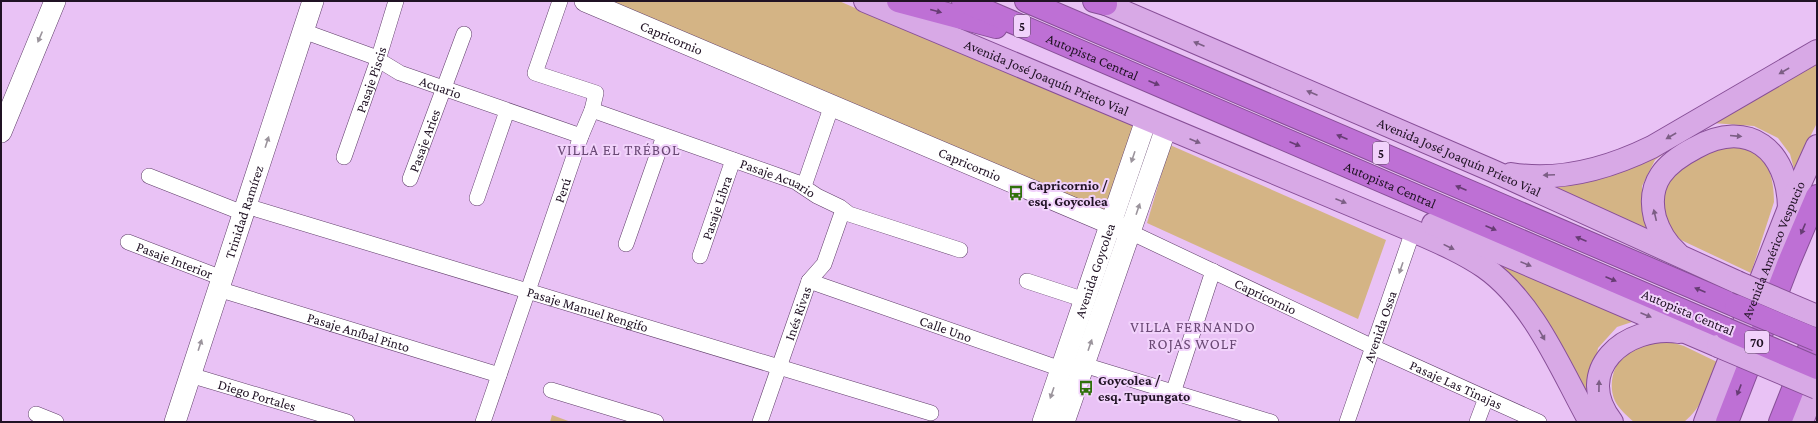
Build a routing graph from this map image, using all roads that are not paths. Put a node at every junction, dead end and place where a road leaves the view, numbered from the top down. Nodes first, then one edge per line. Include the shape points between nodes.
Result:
1 (55, 1) edge
2 (313, 1) edge
3 (396, 1) edge
4 (560, 1) edge
5 (585, 1) edge
6 (865, 1) edge
7 (898, 1) edge
8 (964, 1) edge
9 (1026, 1) edge
10 (1100, 2) edge
11 (303, 31) junction
12 (464, 34) dead end
13 (1080, 51) junction
14 (1817, 51) edge
15 (378, 60) junction
16 (443, 88) junction
17 (832, 106) junction
18 (592, 110) junction
19 (507, 111) junction
20 (1146, 120) junction
21 (1166, 128) junction
22 (1, 132) edge
23 (581, 136) junction
24 (664, 136) junction
25 (1817, 146) edge
26 (1227, 154) junction
27 (344, 157) dead end
28 (733, 160) junction
29 (1493, 171) junction
30 (148, 176) dead end
31 (410, 178) dead end
32 (804, 186) junction
33 (1817, 196) edge
34 (477, 198) dead end
35 (1789, 208) junction
36 (244, 210) junction
37 (843, 210) junction
38 (1111, 224) junction
39 (1413, 231) junction
40 (1130, 232) junction
41 (128, 242) dead end
42 (626, 244) dead end
43 (960, 250) dead end
44 (700, 256) dead end
45 (1683, 258) junction
46 (1213, 271) junction
47 (808, 281) junction
48 (1027, 281) dead end
49 (220, 284) junction
50 (528, 291) junction
51 (1085, 300) junction
52 (1817, 316) edge
53 (1817, 328) edge
54 (1689, 333) junction
55 (1722, 337) junction
56 (1817, 340) edge
57 (1373, 347) junction
58 (1084, 365) junction
59 (779, 367) junction
60 (1817, 368) edge
61 (1061, 369) junction
62 (190, 375) junction
63 (499, 375) junction
64 (1817, 381) edge
65 (1817, 388) edge
66 (551, 390) dead end
67 (1174, 392) junction
68 (1486, 398) junction
69 (931, 413) dead end
70 (1709, 413) edge
71 (36, 414) dead end
72 (619, 417) edge
73 (56, 422) edge
74 (175, 422) edge
75 (347, 422) edge
76 (483, 422) edge
77 (656, 422) edge
78 (760, 422) edge
79 (1043, 422) edge
80 (1064, 422) edge
81 (1271, 422) edge
82 (1347, 422) edge
83 (1477, 422) edge
84 (1539, 422) edge
85 (1590, 422) edge
86 (1612, 422) edge
87 (1696, 422) edge
88 (1727, 422) edge
89 (1780, 422) edge
90 (1802, 422) edge

1 -> 22 street
2 - 11 street, Trinidad Ramírez
3 - 15 street, Pasaje Piscis
4 - 18 street, Perú via 534,73 596,93
5 - 17 street, Capricornio
6 - 20 main road, Avenida José Joaquín Prieto Vial
7 -> 13 highway
8 - 13 highway, Autopista Central / 5
56 -> 9 highway, Autopista Central / 5, bridge
29 -> 10 main road, Avenida José Joaquín Prieto Vial
11 - 15 street, Acuario
36 -> 11 street, Trinidad Ramírez
12 - 16 street, Pasaje Aries via 448,82
13 -> 55 highway, Autopista Central / 5
14 -> 29 main road via 1652,147 1612,164 1591,170 1551,175 1520,175
15 - 16 street, Acuario via 400,73
15 - 27 street, Pasaje Piscis
16 - 19 street, Acuario
16 - 31 street, Pasaje Aries
17 - 32 street
17 - 38 street, Capricornio
18 - 23 street, Perú
18 - 24 street, Pasaje Acuario
19 - 23 street, Acuario
19 - 34 street
20 - 21 main road, Avenida José Joaquín Prieto Vial
20 -> 38 street, Avenida Goycolea
21 -> 26 main road, Avenida José Joaquín Prieto Vial
40 -> 21 street, Avenida Goycolea
23 - 50 street, Perú
24 - 28 street, Pasaje Acuario
24 - 42 street
25 - 35 main road, Avenida Américo Vespucio
26 -> 39 main road, Avenida José Joaquín Prieto Vial
26 -> 54 main road, Avenida José Joaquín Prieto Vial via 1345,187
28 - 32 street, Pasaje Acuario
28 - 44 street, Pasaje Libra
29 - 45 main road, Avenida José Joaquín Prieto Vial
30 - 36 street, Pasaje Manuel Rengifo
32 - 37 street, Pasaje Acuario
33 -> 88 highway, 70
45 -> 35 main road via 1661,233 1654,211 1654,190 1668,166 1683,154 1704,143 1719,137 1737,136 1752,139 1764,146 1782,169 1788,189
35 - 70 main road, Avenida Américo Vespucio
36 - 49 street, Trinidad Ramírez
36 - 50 street, Pasaje Manuel Rengifo
37 - 43 street, Pasaje Acuario
37 - 47 street, Inés Rivas via 824,264
38 - 40 street, Capricornio
38 - 51 street, Avenida Goycolea
39 -> 57 street, Avenida Ossa
39 -> 85 main road, Avenida José Joaquín Prieto Vial via 1468,258 1508,288 1541,333
40 - 46 street, Capricornio
58 -> 40 street, Avenida Goycolea
41 - 49 street, Pasaje Interior
45 - 52 main road, Avenida José Joaquín Prieto Vial, bridge
46 - 57 street, Capricornio
46 - 67 street
47 - 59 street, Inés Rivas
47 - 61 street, Calle Uno
48 - 51 street
62 -> 49 street, Trinidad Ramírez
49 - 63 street, Pasaje Aníbal Pinto
50 - 59 street, Pasaje Manuel Rengifo
50 - 63 street, Perú
51 - 61 street, Avenida Goycolea
53 - 89 highway
54 - 55 main road, Avenida José Joaquín Prieto Vial
86 -> 54 main road via 1600,400 1599,382 1604,365 1613,350 1628,339 1650,332
55 - 60 highway, Autopista Central / 5, bridge
55 - 65 main road, Avenida José Joaquín Prieto Vial, bridge
57 - 68 street, Pasaje Las Tinajas
57 - 82 street, Avenida Ossa
58 - 61 street, Calle Uno
58 - 67 street
58 - 80 street, Avenida Goycolea
59 - 69 street, Pasaje Manuel Rengifo
59 - 78 street, Inés Rivas
61 -> 79 street, Avenida Goycolea
62 - 74 street, Trinidad Ramírez
62 - 75 street, Diego Portales
63 - 76 street, Perú
64 - 90 main road
66 - 72 street
67 - 81 street
68 - 83 street
68 - 84 street, Pasaje Las Tinajas
70 - 87 main road
71 - 73 street
72 - 77 street

